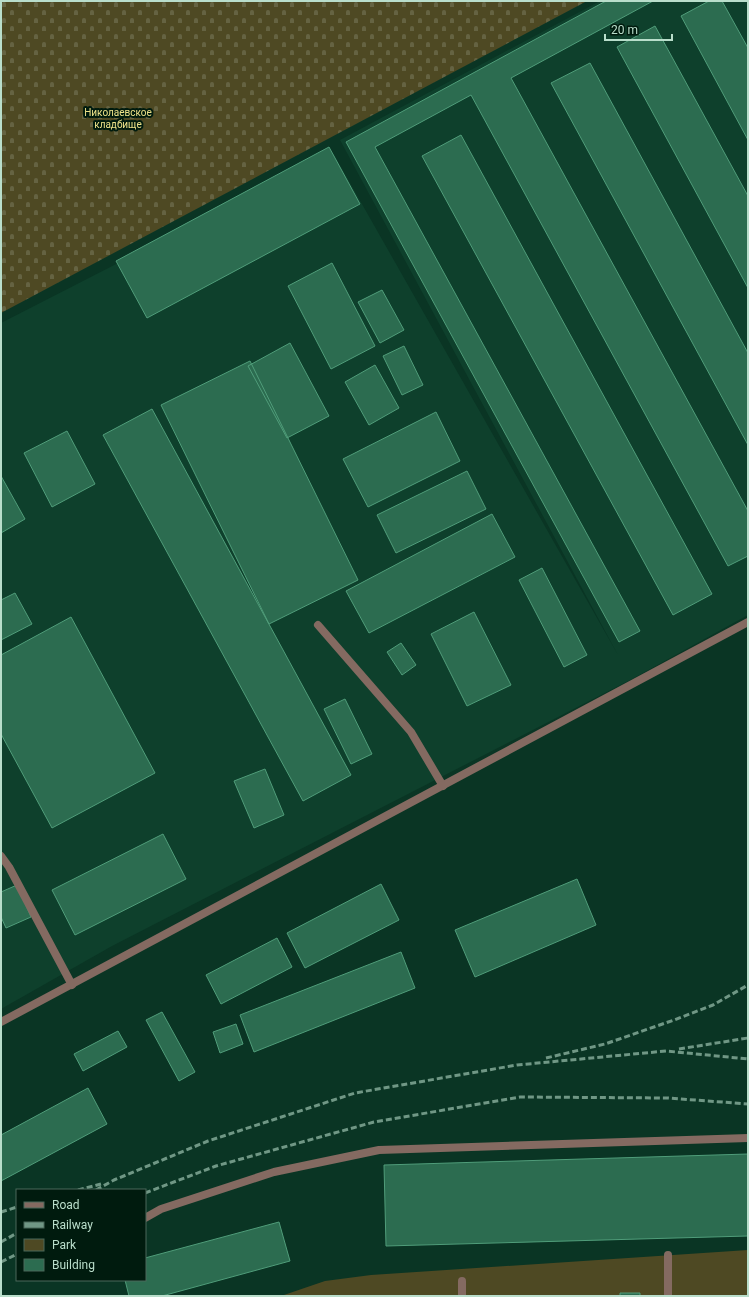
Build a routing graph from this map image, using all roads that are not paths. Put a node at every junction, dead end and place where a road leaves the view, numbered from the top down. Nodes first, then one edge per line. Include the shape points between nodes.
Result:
1 (748, 622) edge
2 (318, 626) dead end
3 (443, 786) junction
4 (1, 856) edge
5 (72, 985) junction
6 (1, 1022) edge
7 (748, 1138) edge
8 (146, 1217) edge
9 (668, 1255) dead end
10 (462, 1281) dead end
11 (462, 1296) edge
12 (668, 1296) edge

1 - 3 street
2 - 3 street via 411,732
3 - 5 street
4 - 5 street
5 - 6 street
7 - 8 street via 379,1150 274,1172 161,1209
9 - 12 street
10 - 11 street

